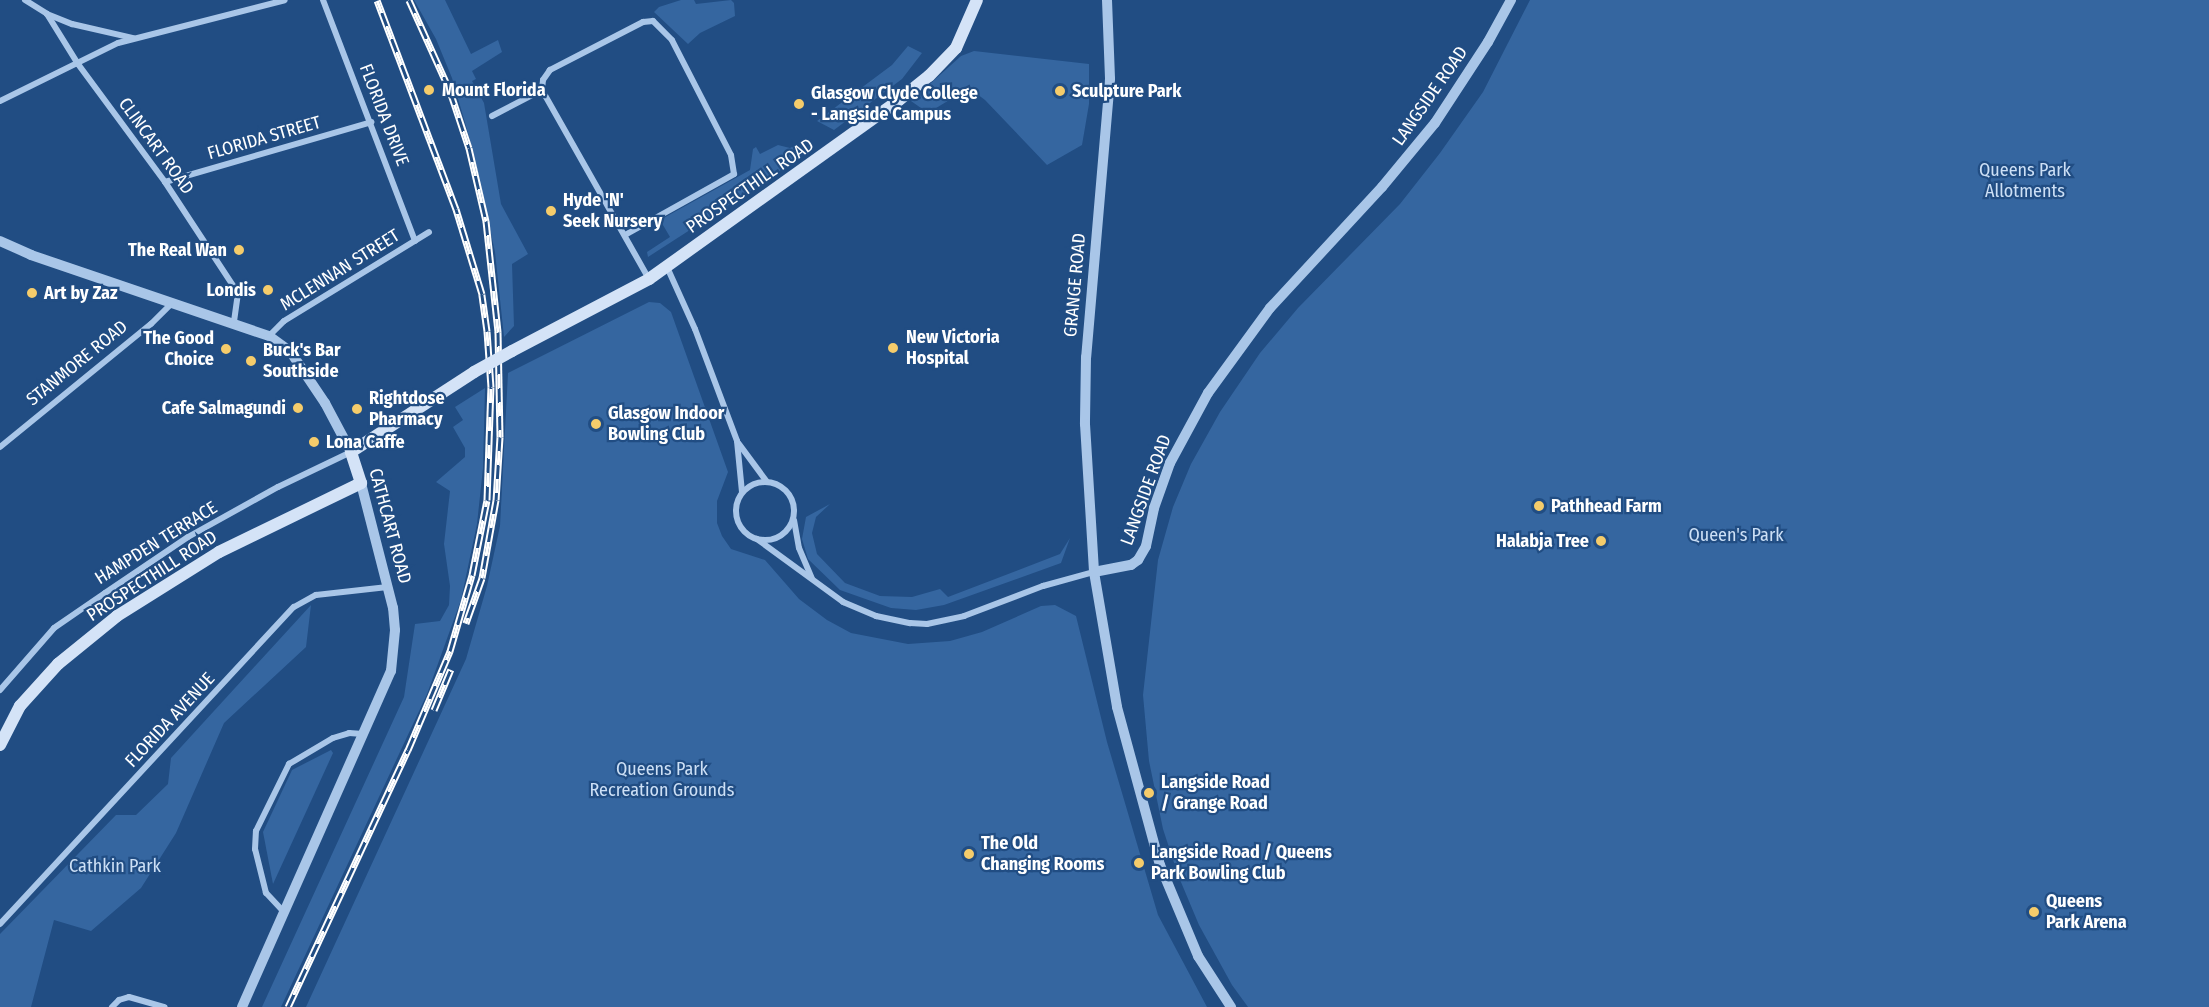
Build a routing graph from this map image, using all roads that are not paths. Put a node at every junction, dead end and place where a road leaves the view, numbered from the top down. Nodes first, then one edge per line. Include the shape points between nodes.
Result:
1 (25, 0) edge
2 (285, 0) edge
3 (323, 0) edge
4 (977, 0) edge
5 (1107, 0) edge
6 (1511, 0) edge
7 (47, 14) junction
8 (135, 38) junction
9 (78, 63) junction
10 (542, 90) junction
11 (0, 101) edge
12 (492, 116) dead end
13 (371, 122) junction
14 (165, 182) junction
15 (429, 232) dead end
16 (625, 235) junction
17 (415, 241) junction
18 (1, 242) edge
19 (667, 267) junction
20 (649, 279) junction
21 (172, 302) junction
22 (234, 323) junction
23 (269, 336) junction
24 (737, 441) junction
25 (0, 447) edge
26 (351, 452) junction
27 (768, 482) junction
28 (361, 483) junction
29 (742, 492) junction
30 (793, 516) junction
31 (757, 539) junction
32 (1094, 572) junction
33 (812, 579) junction
34 (388, 587) junction
35 (0, 690) edge
36 (364, 734) junction
37 (0, 745) edge
38 (283, 911) junction
39 (0, 924) edge
40 (112, 1007) edge
41 (165, 1007) edge
42 (242, 1007) edge
43 (1231, 1007) edge

1 - 7 street, CLINCART ROAD
2 - 8 street
3 - 13 street, FLORIDA DRIVE
4 - 19 main road, PROSPECTHILL ROAD via 956,48 929,76
5 - 32 street, GRANGE ROAD via 1110,79 1086,357 1085,424
6 - 32 street, LANGSIDE ROAD via 1435,123 1254,328 1208,393 1170,463 1146,546 1138,560
7 - 8 street
7 - 9 street, CLINCART ROAD
8 - 9 street
9 - 11 street
9 - 14 street, CLINCART ROAD
10 - 12 street
10 - 16 street
10 - 16 street via 550,70 643,22 653,21 672,40 730,155 734,174
13 - 14 street, FLORIDA STREET
13 - 17 street, FLORIDA DRIVE
14 - 22 street, CLINCART ROAD via 238,293
15 - 17 street, MCLENNAN STREET
16 - 20 street
17 - 23 street, MCLENNAN STREET via 284,321
18 - 21 street, CATHCART ROAD
19 - 20 main road, PROSPECTHILL ROAD
19 - 24 street
20 - 26 main road, PROSPECTHILL ROAD, bridge via 474,372
21 - 22 street, CATHCART ROAD
21 - 25 street, STANMORE ROAD
22 - 23 street, CATHCART ROAD
23 - 26 street, CATHCART ROAD via 290,351 325,403
24 - 27 street
24 - 29 street
26 - 28 main road, CATHCART ROAD
26 - 35 street, HAMPDEN TERRACE via 188,537 114,586 54,628
27 - 29 street
27 - 30 street via 790,497
28 - 34 street, CATHCART ROAD
28 - 37 main road, PROSPECTHILL ROAD via 219,552 117,616 58,664 20,706
29 - 31 street via 737,519 748,535
30 - 31 street via 784,532
30 - 33 street via 799,548
31 - 33 street
32 - 33 street via 1046,585 964,616 927,624 876,616 843,602
32 - 43 street via 1117,707 1160,865 1198,956
34 - 36 street, CATHCART ROAD via 395,630 391,670
34 - 39 street, FLORIDA AVENUE via 316,595 294,607
36 - 38 street, CATHCART ROAD
36 - 38 street via 333,738 289,764 256,831 255,849 266,893
38 - 42 street, CATHCART ROAD
40 - 41 street via 129,997

